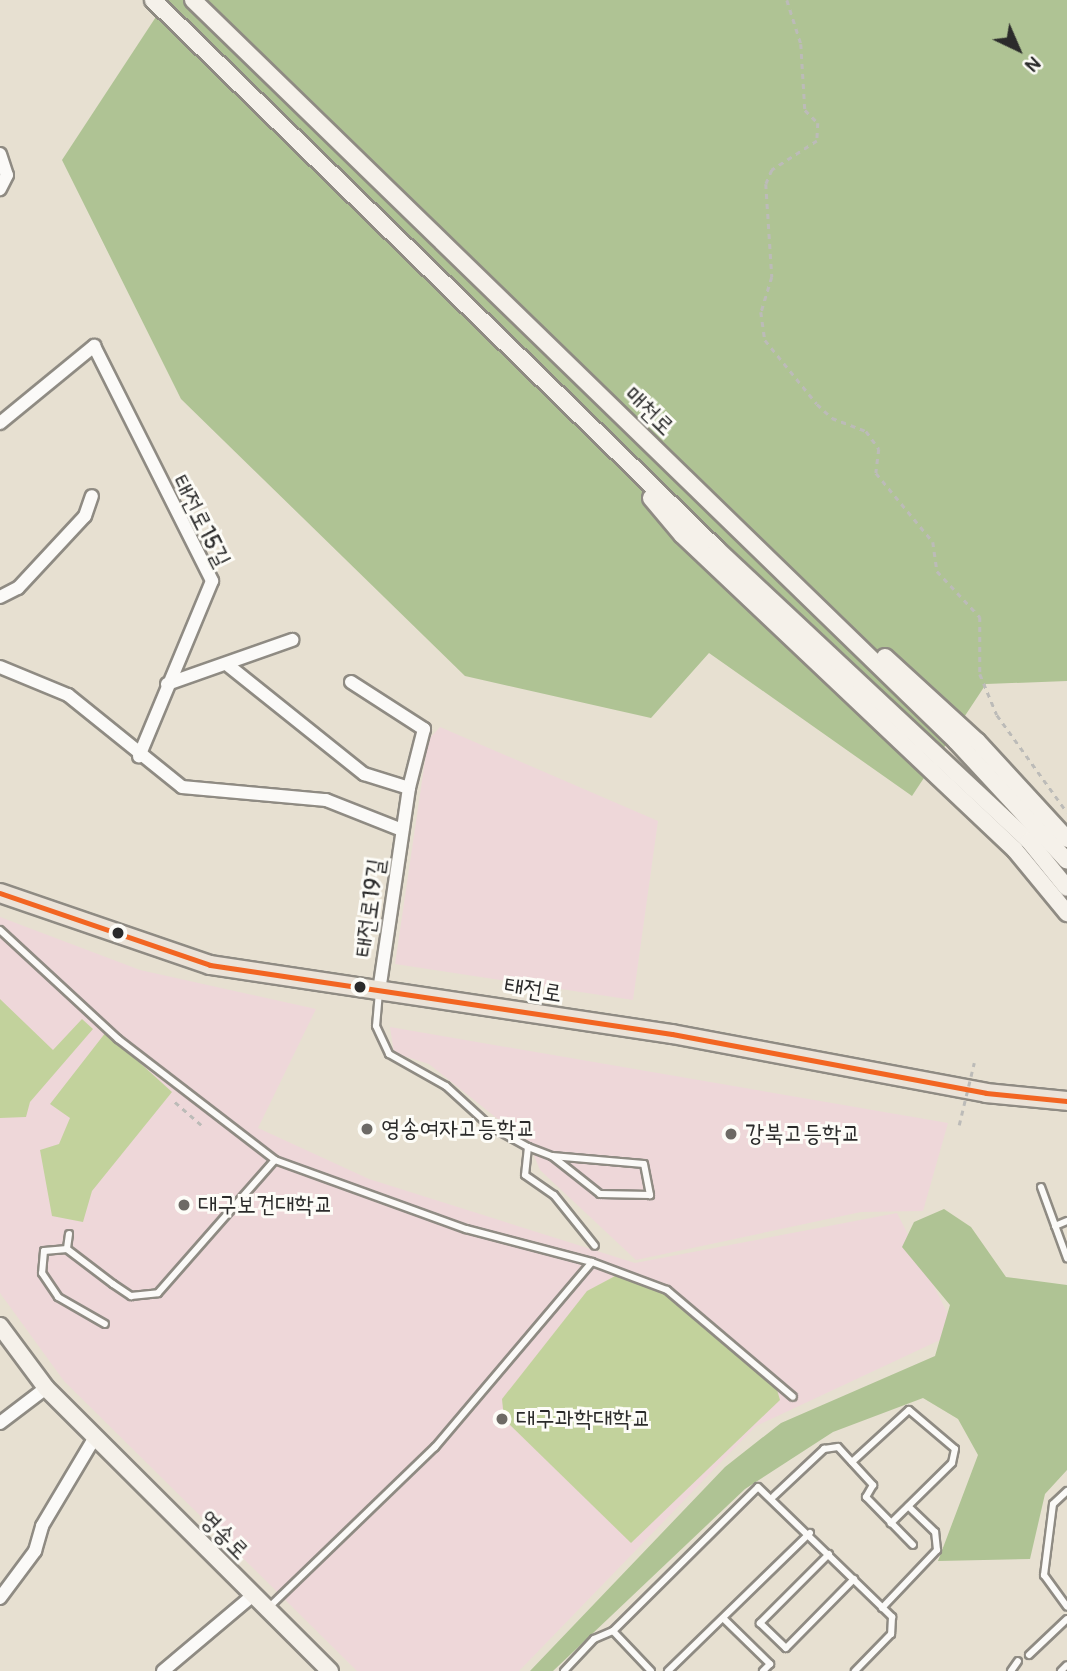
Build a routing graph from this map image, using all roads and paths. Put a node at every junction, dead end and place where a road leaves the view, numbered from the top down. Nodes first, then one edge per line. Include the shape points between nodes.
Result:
1 (153, 0) edge
2 (193, 0) edge
3 (787, 0) edge
4 (0, 154) edge
5 (0, 189) edge
6 (0, 423) edge
7 (638, 432) junction
8 (598, 434) junction
9 (92, 496) dead end
10 (3, 590) edge
11 (292, 640) dead end
12 (229, 666) junction
13 (0, 667) edge
14 (351, 682) dead end
15 (167, 684) junction
16 (139, 756) junction
17 (409, 788) junction
18 (1067, 812) edge
19 (402, 830) junction
20 (1034, 834) junction
21 (1067, 839) edge
22 (1067, 861) edge
23 (1067, 888) edge
24 (0, 893) edge
25 (1067, 913) edge
26 (0, 930) edge
27 (379, 992) junction
28 (974, 1063) dead end
29 (1067, 1087) edge
30 (1067, 1101) edge
31 (175, 1102) dead end
32 (1046, 1102) junction
33 (1067, 1110) edge
34 (201, 1125) dead end
35 (959, 1125) dead end
36 (528, 1147) junction
37 (552, 1156) junction
38 (275, 1160) junction
39 (1041, 1187) dead end
40 (1067, 1221) edge
41 (1055, 1226) junction
42 (69, 1234) dead end
43 (595, 1246) dead end
44 (67, 1250) junction
45 (1067, 1258) edge
46 (592, 1262) junction
47 (105, 1324) dead end
48 (0, 1326) edge
49 (46, 1388) junction
50 (793, 1396) dead end
51 (0, 1423) edge
52 (95, 1437) junction
53 (852, 1462) junction
54 (1067, 1491) edge
55 (774, 1496) junction
56 (908, 1506) junction
57 (891, 1523) junction
58 (810, 1533) junction
59 (913, 1545) dead end
60 (829, 1553) junction
61 (854, 1579) junction
62 (252, 1596) junction
63 (0, 1598) edge
64 (1067, 1607) edge
65 (882, 1608) junction
66 (267, 1609) junction
67 (723, 1618) junction
68 (1067, 1619) edge
69 (613, 1632) junction
70 (1029, 1655) dead end
71 (1018, 1661) dead end
72 (1067, 1665) edge
73 (321, 1668) edge
74 (163, 1671) edge
75 (564, 1671) edge
76 (651, 1671) edge
77 (668, 1671) edge
78 (763, 1671) edge
79 (855, 1671) edge
80 (1011, 1671) edge
81 (1061, 1671) edge

1 - 8 main road, 매천로
2 - 7 main road, 매천로
3 - 18 path via 801,44 805,110 818,123 817,141 772,170 766,184 772,277 761,312 765,340 817,404 832,418 866,430 879,449 876,473 933,542 937,571 979,617 980,674 997,715
4 - 5 street via 7,175
6 - 15 street, 태전로15길 via 94,346 212,580
7 - 20 main road, 매천로
7 - 21 main road via 742,519 977,741
8 - 20 main road, 매천로
8 - 25 main road via 682,535 1015,850
9 - 10 street via 85,516 18,588
11 - 12 street
12 - 15 street
12 - 17 street via 364,774
13 - 16 street via 68,695
14 - 17 street, 태전로19길 via 424,729
15 - 16 street, 태전로15길
16 - 19 street, 태전로19길 via 182,787 326,800
17 - 19 street, 태전로19길
19 - 27 street, 태전로19길
20 - 22 main road, 매천로
20 - 23 main road
24 - 27 main road, 태전로 via 165,954
26 - 38 lane via 118,1039
27 - 32 main road, 태전로 via 684,1036
27 - 36 lane via 376,1026 389,1054 452,1091 490,1126
28 - 35 path, bridge
29 - 32 main road
30 - 32 main road, 태전로
31 - 34 path
32 - 33 main road
36 - 37 lane
36 - 43 lane via 525,1175 554,1195
37 - 37 lane via 600,1194 650,1195 644,1164
38 - 44 lane via 158,1293 131,1296
38 - 46 lane via 466,1229
39 - 41 lane
40 - 41 lane
41 - 45 lane
42 - 44 lane
44 - 47 lane via 44,1251 46,1281 58,1297
46 - 50 lane via 667,1290
46 - 66 lane via 435,1447
48 - 49 main road, 영송로
49 - 51 street
49 - 52 main road, 영송로
52 - 62 main road, 영송로
52 - 63 street via 42,1526 35,1551
53 - 55 lane via 832,1445
53 - 56 lane via 901,1413 917,1410 957,1454
53 - 57 lane via 873,1485 866,1497
54 - 64 lane via 1053,1504 1044,1575
55 - 58 lane
55 - 69 lane via 758,1487
56 - 57 lane
56 - 65 lane via 935,1532 937,1550
57 - 59 lane
58 - 60 lane
58 - 67 lane
60 - 61 lane
60 - 61 lane via 761,1623 786,1648
61 - 65 lane
62 - 66 main road, 영송로
62 - 74 street
65 - 79 lane via 892,1618 891,1634
66 - 73 main road, 영송로
67 - 77 lane
67 - 78 lane via 770,1664
68 - 70 lane
69 - 75 lane via 594,1639
69 - 76 lane
71 - 80 lane
72 - 81 lane

